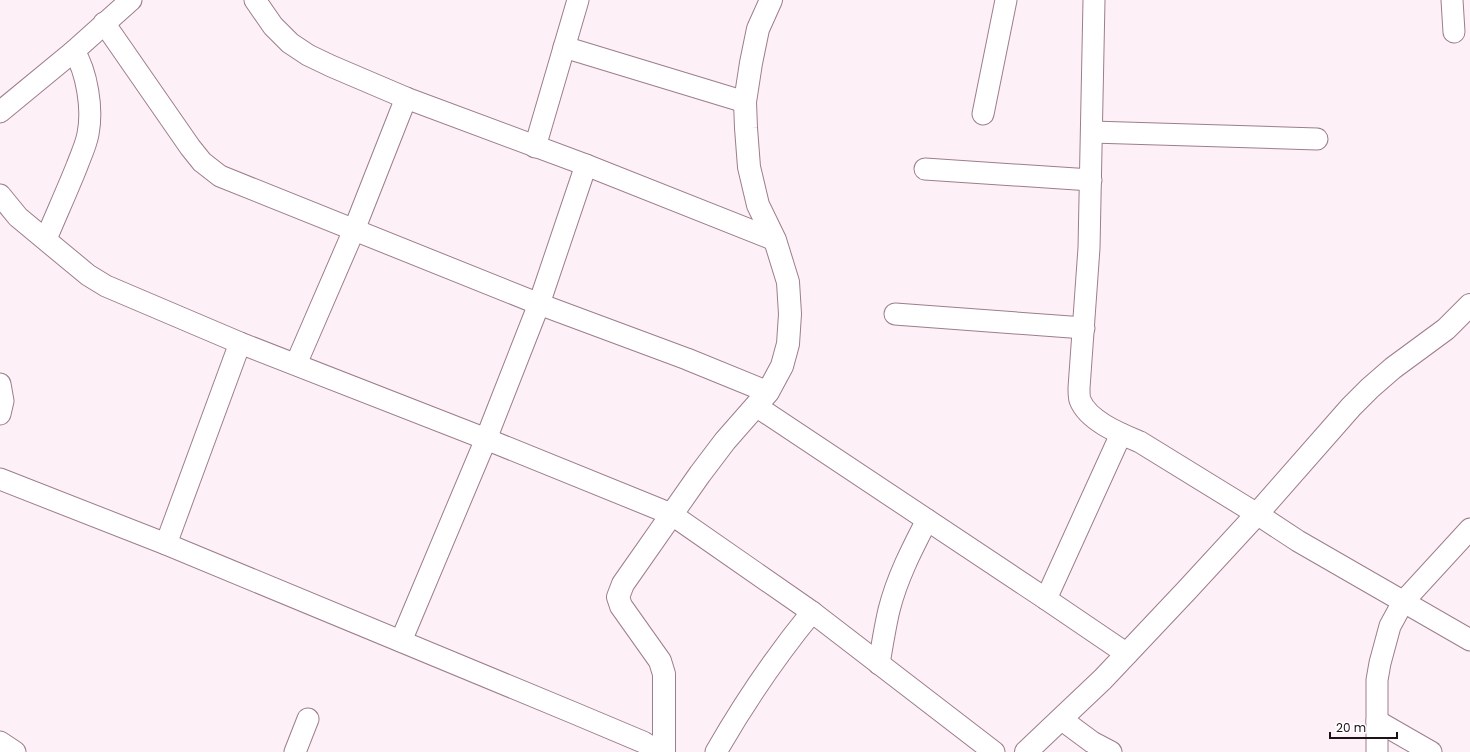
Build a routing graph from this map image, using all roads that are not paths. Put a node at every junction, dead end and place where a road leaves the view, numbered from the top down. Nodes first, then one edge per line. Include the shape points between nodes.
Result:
1 (131, 0) edge
2 (255, 0) edge
3 (578, 0) edge
4 (772, 0) edge
5 (1006, 0) edge
6 (1094, 0) edge
7 (1452, 0) edge
8 (104, 23) junction
9 (1454, 32) dead end
10 (564, 47) junction
11 (74, 51) junction
12 (406, 98) junction
13 (745, 102) junction
14 (0, 112) edge
15 (983, 114) dead end
16 (1092, 132) junction
17 (1317, 139) dead end
18 (535, 147) junction
19 (586, 165) junction
20 (925, 169) dead end
21 (1091, 180) junction
22 (0, 195) edge
23 (354, 230) junction
24 (46, 239) junction
25 (775, 240) junction
26 (539, 304) junction
27 (1470, 305) edge
28 (895, 314) dead end
29 (1084, 328) junction
30 (240, 343) junction
31 (296, 364) junction
32 (0, 384) edge
33 (762, 399) junction
34 (0, 414) edge
35 (1121, 434) junction
36 (486, 439) junction
37 (0, 479) edge
38 (671, 514) junction
39 (1257, 514) junction
40 (927, 520) junction
41 (1470, 529) edge
42 (166, 544) junction
43 (1046, 599) junction
44 (1403, 602) junction
45 (812, 612) junction
46 (1470, 640) edge
47 (401, 641) junction
48 (1127, 654) junction
49 (879, 664) junction
50 (308, 719) dead end
51 (1061, 719) junction
52 (1377, 721) junction
53 (0, 742) edge
54 (15, 752) edge
55 (295, 752) edge
56 (658, 752) edge
57 (664, 752) edge
58 (716, 752) edge
59 (994, 752) edge
60 (1026, 752) edge
61 (1111, 752) edge
62 (1377, 752) edge
63 (1431, 752) edge

1 - 8 street
2 - 12 street via 273,26 290,43 308,55
3 - 10 street
4 - 13 street via 758,28
5 - 15 street
6 - 16 street
7 - 9 street
8 - 11 street
8 - 23 street via 202,162 220,176
10 - 13 street
10 - 18 street
11 - 14 street
11 - 24 street via 85,78 89,104 88,132
12 - 18 street
12 - 23 street
13 - 25 street via 749,167 758,205
16 - 17 street
16 - 21 street
18 - 19 street
19 - 25 street
19 - 26 street
20 - 21 street
21 - 29 street
22 - 24 street via 18,217
23 - 26 street
23 - 31 street
24 - 30 street via 88,275 106,286
25 - 33 street via 788,282 788,344 782,366
26 - 33 street via 687,359
26 - 36 street
27 - 39 street via 1446,329 1370,388
28 - 29 street
29 - 35 street via 1079,399 1091,416
30 - 31 street
30 - 42 street
31 - 36 street
32 - 34 street via 3,401
33 - 38 street via 725,441
33 - 40 street
35 - 39 street via 1140,442
35 - 43 street
36 - 38 street
36 - 47 street
37 - 42 street
38 - 45 street
38 - 57 street via 623,584 618,597 621,606 660,661 664,674
39 - 44 street
39 - 48 street
40 - 43 street
40 - 49 street via 904,566 889,609
41 - 44 street
42 - 47 street
43 - 48 street
44 - 46 street
44 - 52 street via 1390,626 1380,664 1377,680
45 - 49 street
45 - 58 street via 787,642
47 - 56 street via 643,742
48 - 51 street
49 - 59 street
50 - 55 street
51 - 60 street
51 - 61 street via 1092,742
52 - 62 street
52 - 63 street
53 - 54 street

